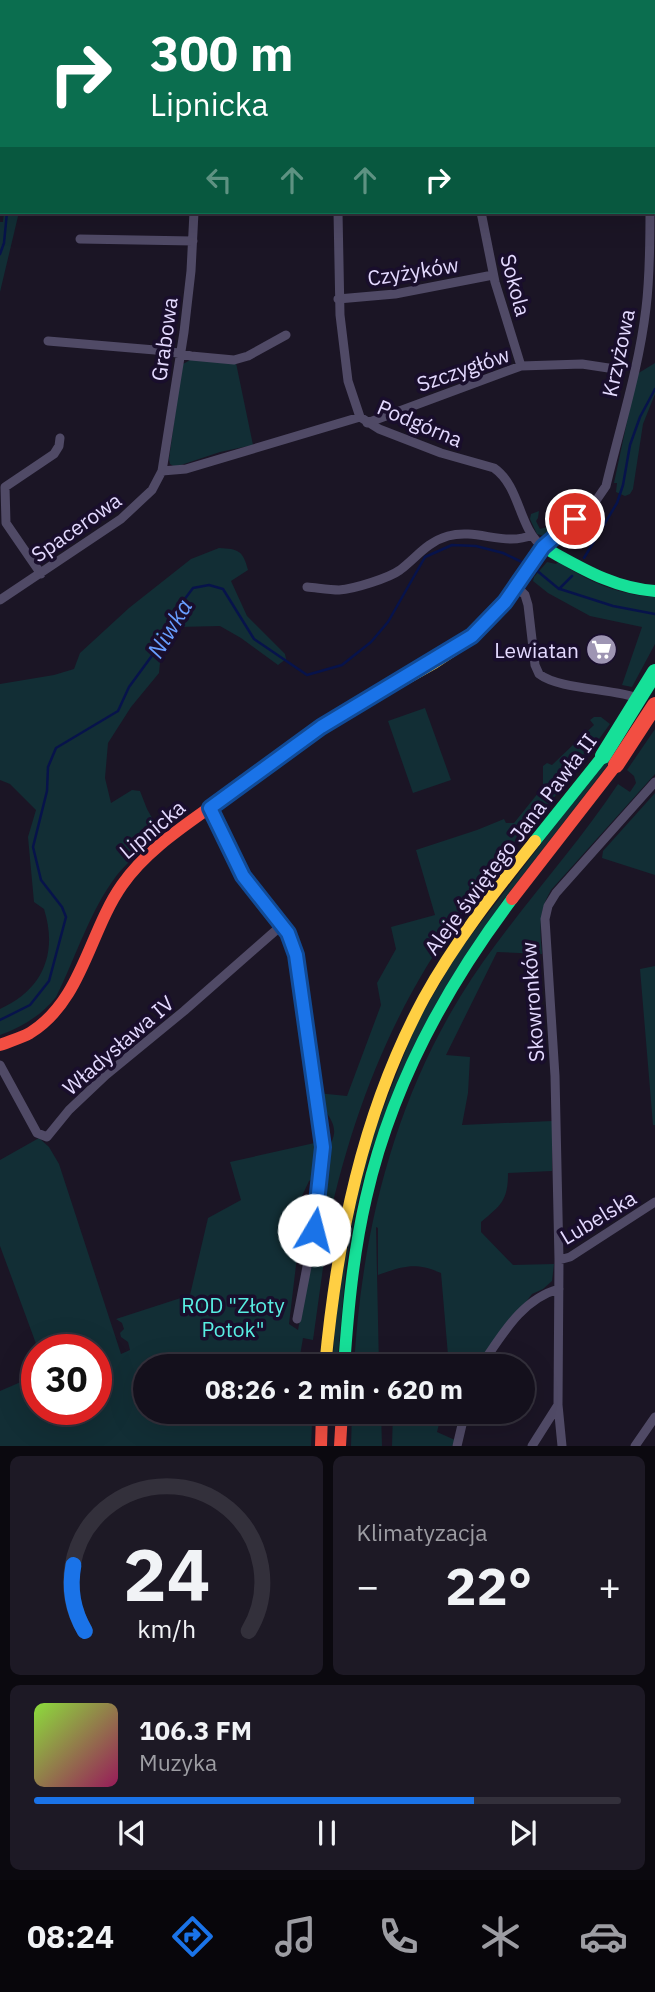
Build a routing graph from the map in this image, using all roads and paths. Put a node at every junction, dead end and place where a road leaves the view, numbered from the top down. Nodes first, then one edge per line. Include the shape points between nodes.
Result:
1 (194, 214) edge
2 (338, 214) edge
3 (481, 214) edge
4 (650, 214) edge
5 (80, 239) dead end
6 (194, 241) junction
7 (493, 275) junction
8 (338, 299) junction
9 (286, 334) dead end
10 (48, 341) dead end
11 (180, 353) junction
12 (521, 366) junction
13 (615, 369) dead end
14 (364, 420) junction
15 (60, 438) dead end
16 (162, 471) junction
17 (600, 497) joint
18 (532, 535) junction
19 (536, 559) junction
20 (41, 574) junction
21 (307, 587) dead end
22 (517, 587) junction
23 (655, 591) edge
24 (0, 600) edge
25 (655, 672) edge
26 (655, 707) edge
27 (610, 760) junction
28 (655, 782) edge
29 (210, 808) junction
30 (282, 925) junction
31 (0, 1045) edge
32 (0, 1065) edge
33 (655, 1202) edge
34 (559, 1260) junction
35 (559, 1289) junction
36 (297, 1319) dead end
37 (326, 1354) edge
38 (345, 1354) edge
39 (489, 1354) edge
40 (558, 1405) junction
41 (655, 1418) edge
42 (322, 1424) edge
43 (341, 1424) edge
44 (462, 1424) edge
45 (321, 1446) edge
46 (340, 1446) edge
47 (457, 1446) edge
48 (531, 1446) edge
49 (562, 1446) edge
50 (635, 1446) edge

1 - 6 street, Grabowa
2 - 8 street, Podgórna
3 - 7 street, Sokola
4 - 17 street, Krzyżowa via 640,344
5 - 6 street
6 - 11 street, Grabowa
7 - 8 street, Czyżyków via 395,294
7 - 12 street, Sokola
8 - 14 street, Podgórna via 348,381
9 - 11 street via 234,360
10 - 11 street
11 - 16 street, Grabowa
12 - 13 street, Szczygłów via 582,364
12 - 14 street, Szczygłów
14 - 16 street, Szczygłów via 186,469
14 - 18 street, Podgórna via 441,453 494,468 506,479
15 - 20 street via 54,454 5,487 6,523
16 - 20 street, Spacerowa via 152,490 130,511
17 - 19 street, Lipnicka
18 - 19 street, Podgórna
18 - 21 street via 514,541 454,534 432,543 388,576 348,589
19 - 22 main road, Lipnicka
19 - 23 main road via 628,589
20 - 24 street, Spacerowa
22 - 26 street via 528,605 539,674 557,682 627,694
22 - 29 main road, Lipnicka via 483,627 460,645 344,712
25 - 27 main road, Aleje świętego Jana Pawła II, bridge
26 - 27 main road, Aleje świętego Jana Pawła II, bridge
27 - 37 main road, Aleje świętego Jana Pawła II via 468,929 400,1045 371,1116 344,1214
27 - 38 main road, Aleje świętego Jana Pawła II via 481,940 448,991 403,1079 361,1217 350,1278
28 - 34 street, Skowronków via 556,893 546,912
29 - 30 street via 243,876
29 - 31 main road, Lipnicka via 149,854 127,877 60,1007 23,1035
30 - 32 street, Władysława IV via 106,1074 47,1137 37,1133
30 - 36 street via 296,955 323,1147 314,1230
33 - 34 street, Lubelska
34 - 35 street, Skowronków
35 - 39 street via 527,1306
35 - 40 street, Skowronków
40 - 48 street
40 - 49 street
41 - 50 street
42 - 45 main road
43 - 46 main road
44 - 47 street

